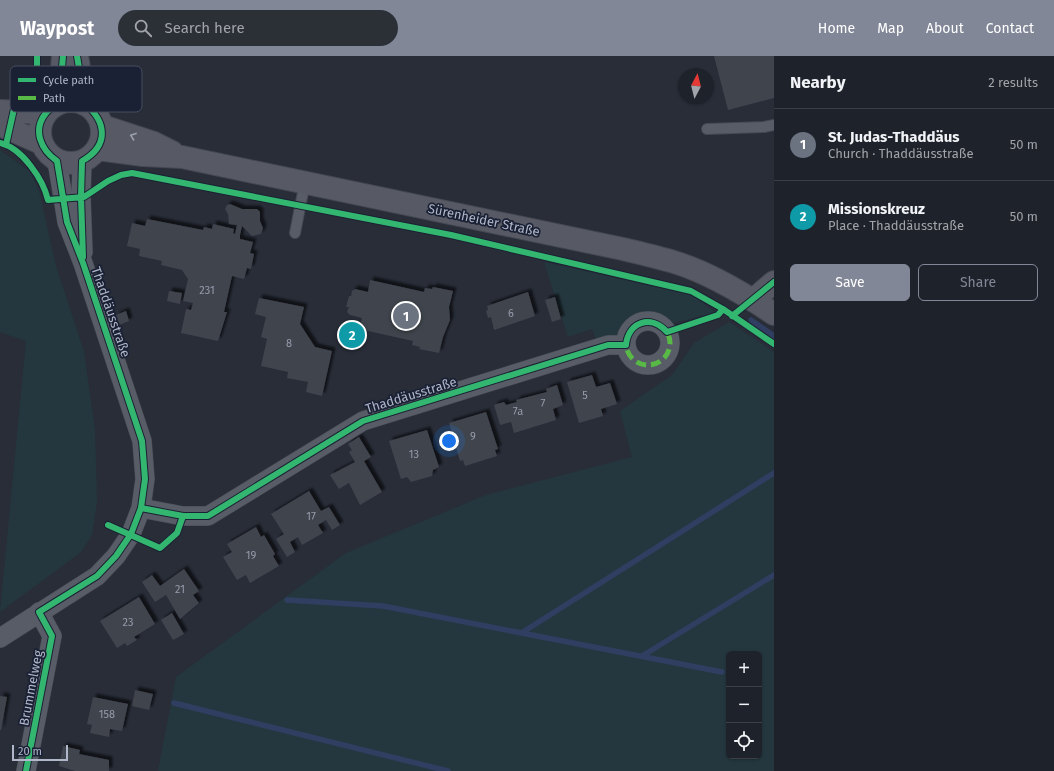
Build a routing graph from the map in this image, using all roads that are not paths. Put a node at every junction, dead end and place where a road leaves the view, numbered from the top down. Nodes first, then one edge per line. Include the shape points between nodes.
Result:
1 (64, 56) edge
2 (77, 56) edge
3 (62, 66) edge
4 (79, 66) edge
5 (10, 110) edge
6 (0, 111) edge
7 (49, 112) edge
8 (95, 112) edge
9 (0, 125) edge
10 (774, 125) edge
11 (102, 126) junction
12 (707, 129) dead end
13 (41, 143) junction
14 (90, 155) junction
15 (182, 157) junction
16 (57, 160) junction
17 (305, 182) junction
18 (295, 233) dead end
19 (83, 263) junction
20 (774, 282) edge
21 (753, 300) junction
22 (774, 314) edge
23 (626, 345) dead end
24 (140, 508) junction
25 (39, 612) junction
26 (0, 638) edge
27 (26, 771) edge

1 - 3 main road
2 - 4 main road
5 - 6 main road
7 - 13 main road via 40,126
8 - 11 main road
9 - 13 main road
10 - 12 lane
11 - 14 main road via 102,140
15 -> 11 main road, Sürenheider Straße via 154,143
13 - 16 main road via 51,157
14 - 15 main road, Sürenheider Straße
14 - 16 main road via 72,164
14 - 19 street, Thaddäusstraße via 81,197
15 - 17 main road, Sürenheider Straße
16 - 19 street, Thaddäusstraße via 67,222
17 - 18 lane
17 - 21 main road, Sürenheider Straße via 675,262 715,278
19 - 24 street, Thaddäusstraße via 142,440 145,478
20 - 21 main road
21 - 22 main road, Sürenheider Straße
23 - 24 street, Thaddäusstraße via 608,346 363,421 208,516 183,516
24 - 25 street, Thaddäusstraße via 131,534 116,556 97,576
25 - 26 street, Thaddäusstraße
25 - 27 street, Brummelweg via 52,636

